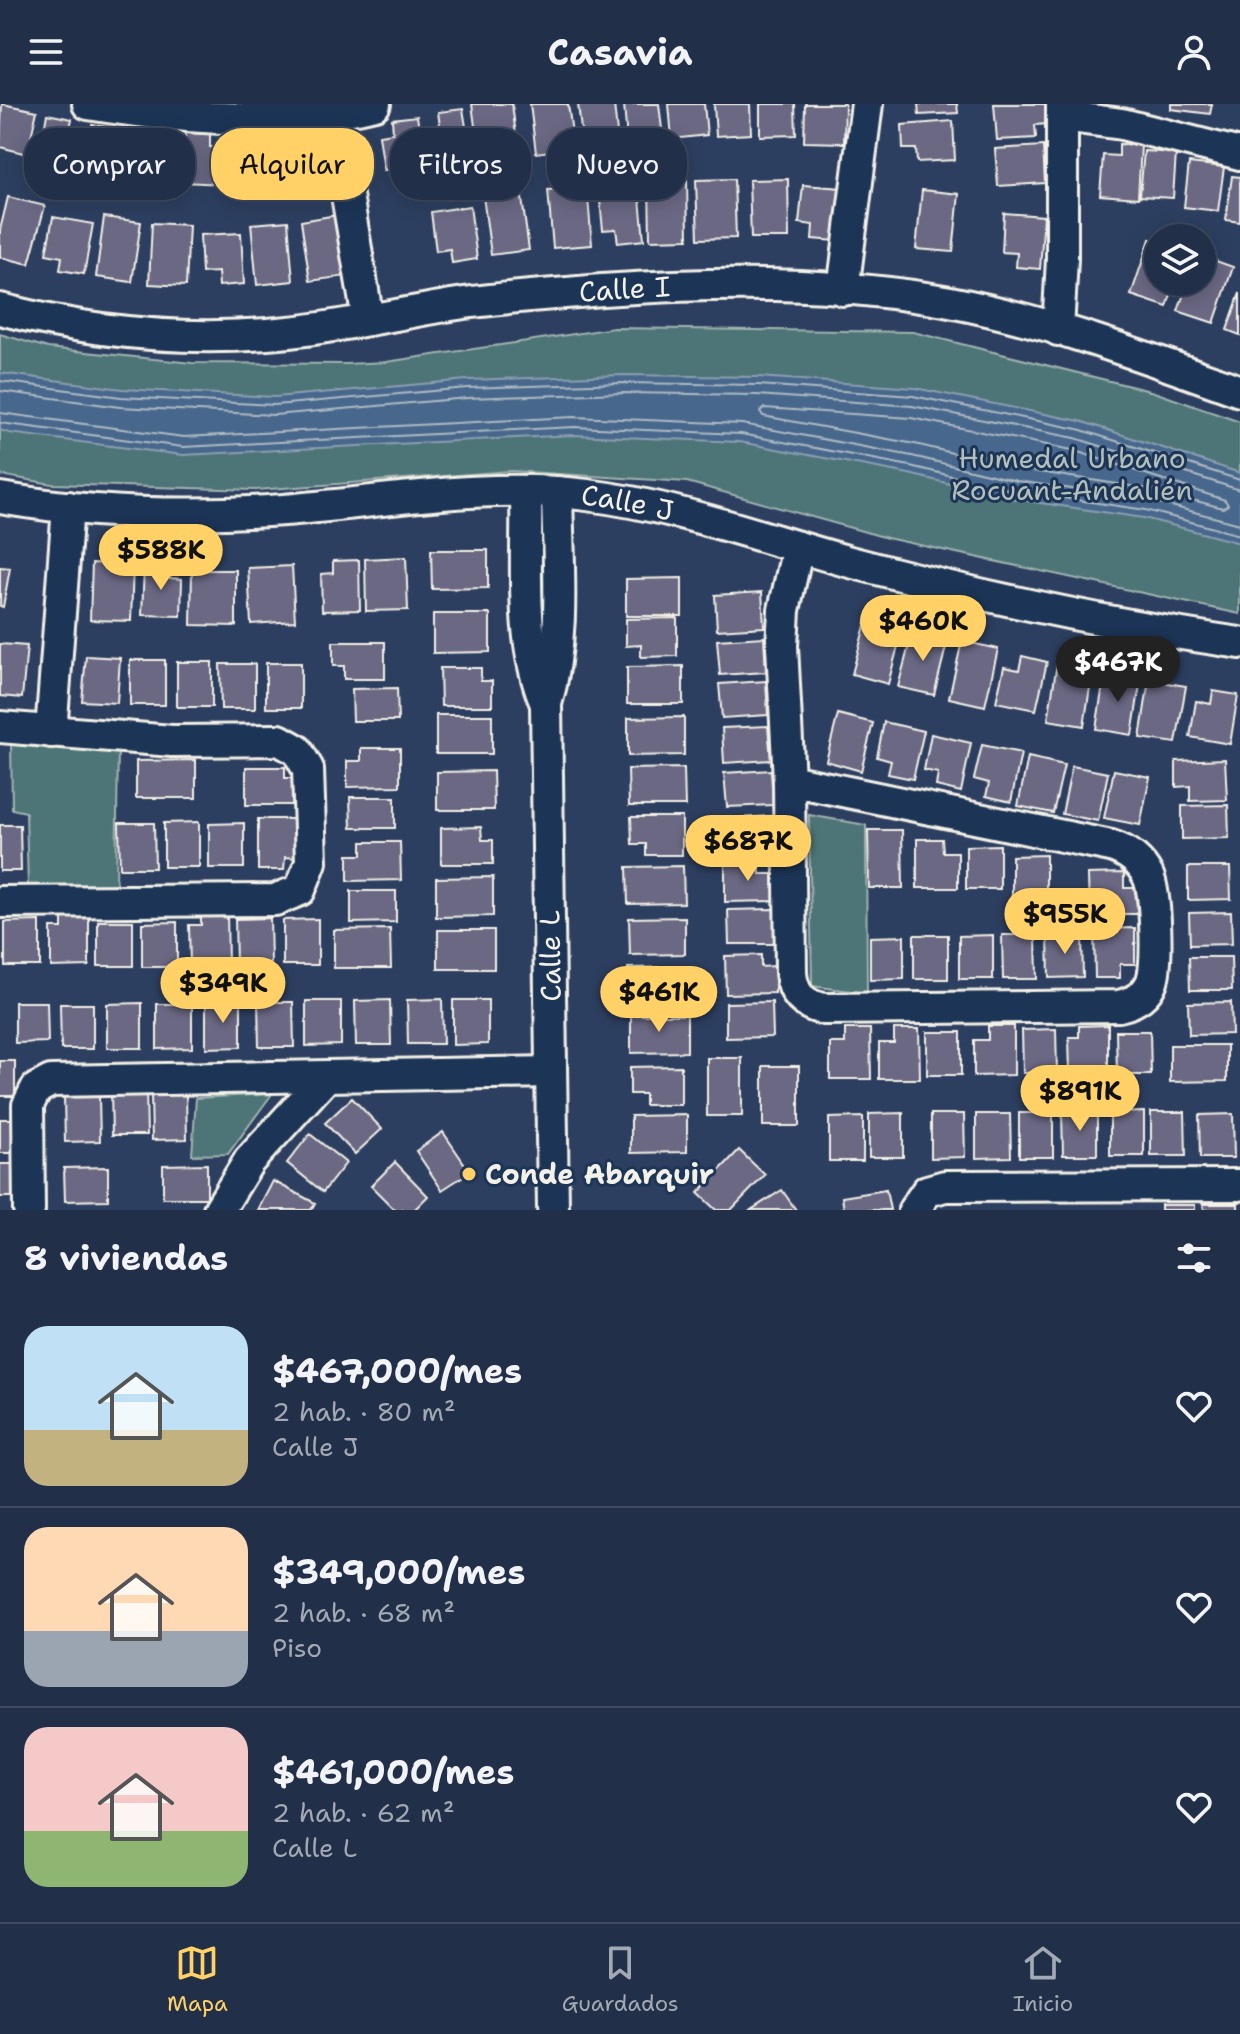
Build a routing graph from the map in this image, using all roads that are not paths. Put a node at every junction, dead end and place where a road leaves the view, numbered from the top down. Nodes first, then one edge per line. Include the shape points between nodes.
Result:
1 (88, 104) edge
2 (375, 104) edge
3 (867, 104) edge
4 (1062, 110) edge
5 (251, 111) edge
6 (333, 112) junction
7 (1240, 154) edge
8 (843, 290) junction
9 (0, 309) edge
10 (368, 320) junction
11 (1058, 330) junction
12 (1240, 391) edge
13 (526, 491) junction
14 (557, 492) junction
15 (0, 498) edge
16 (68, 507) junction
17 (798, 547) junction
18 (1240, 643) edge
19 (546, 704) junction
20 (0, 727) edge
21 (51, 732) junction
22 (789, 780) junction
23 (0, 902) edge
24 (551, 1072) junction
25 (325, 1078) junction
26 (1240, 1185) edge
27 (555, 1209) edge
28 (29, 1210) edge
29 (219, 1210) edge
30 (914, 1210) edge

1 - 5 street via 136,111
2 - 6 street
3 - 8 street
4 - 7 street
4 - 11 street
5 - 6 street
6 - 10 street
8 - 10 street, Calle I via 711,285 604,290 464,303
8 - 11 street, Calle I via 948,302
9 - 10 street, Calle I via 99,328 198,335 289,332
11 - 12 street, Calle I
13 - 14 street, Calle J
13 - 16 street, Calle J via 228,513
13 - 19 street, Calle L via 529,643
14 - 17 street, Calle J via 674,511
14 - 19 street, Calle L via 558,636
15 - 16 street, Calle J
16 - 21 street
17 - 18 street, Calle J via 1014,602
17 - 22 street via 783,632
19 - 24 street, Calle L
20 - 21 street
21 - 23 street via 172,741 270,739 289,744 308,769 310,872 300,890 275,900
22 - 22 street via 791,973 802,1001 824,1009 1119,1006 1146,991 1154,966 1153,892 1132,855 1111,846
24 - 25 street
24 - 27 street, Calle L
25 - 28 street via 43,1084 28,1105
25 - 29 street via 249,1161
26 - 30 street via 945,1186 927,1191

